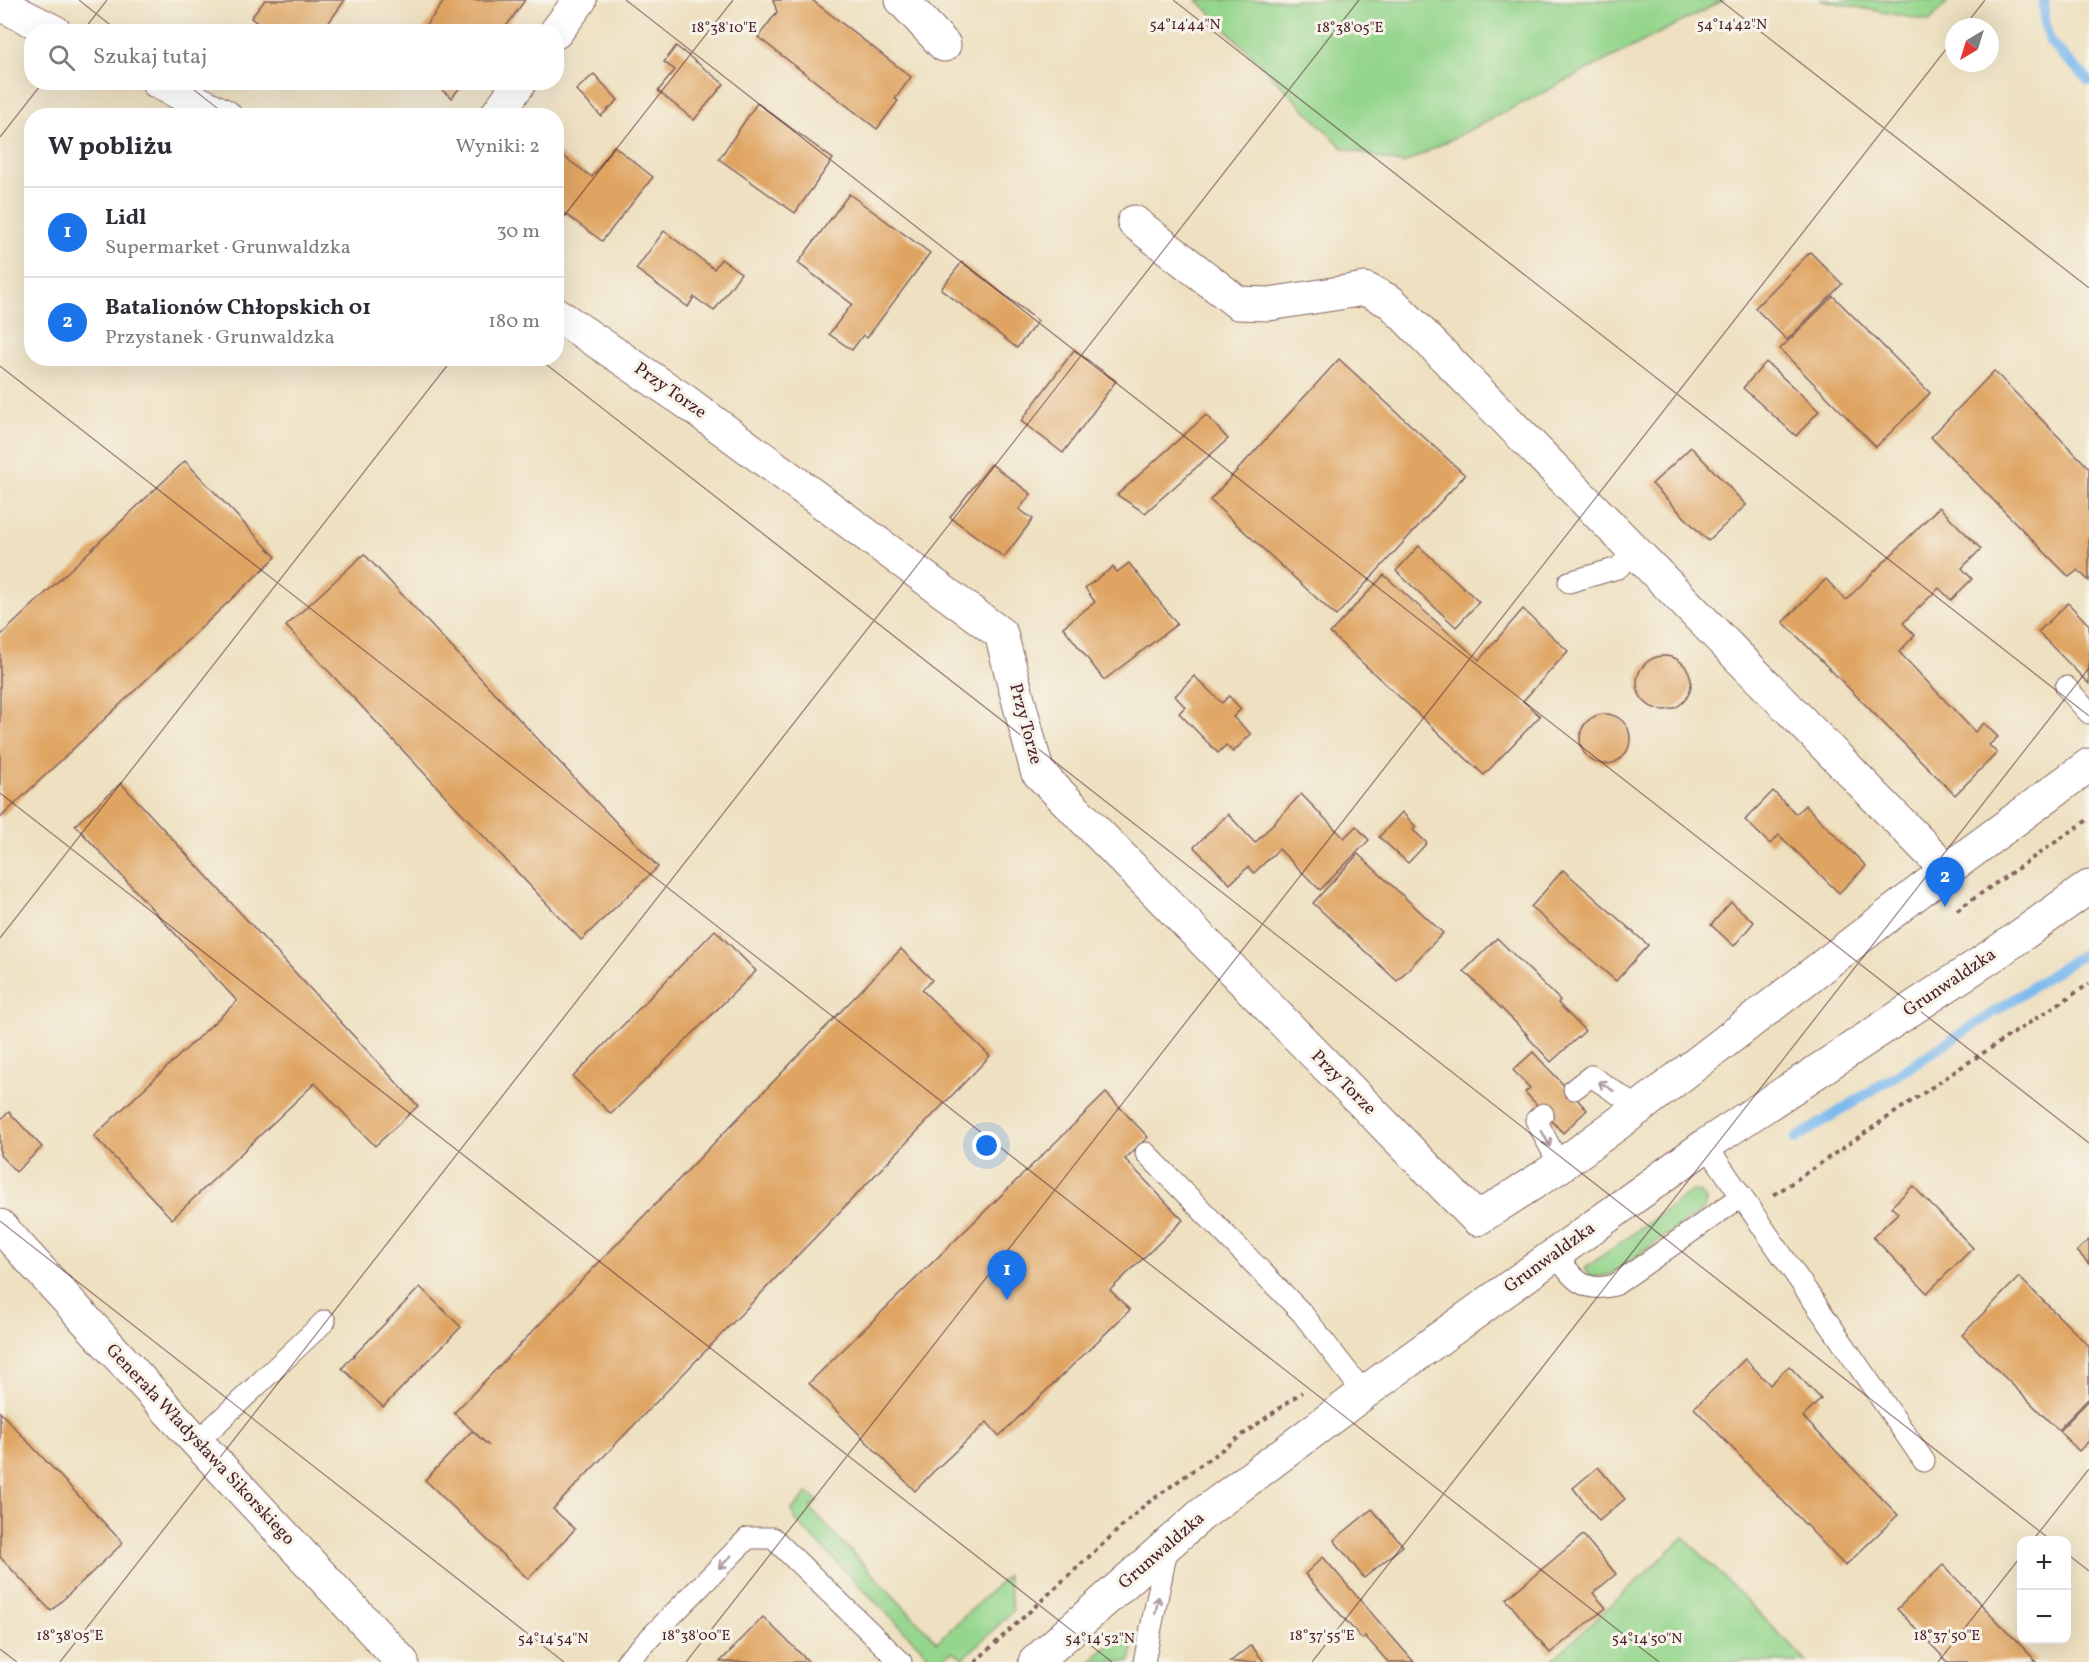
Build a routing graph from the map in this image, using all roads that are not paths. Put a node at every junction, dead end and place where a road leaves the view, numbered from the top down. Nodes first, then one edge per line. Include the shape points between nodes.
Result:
1 (580, 0) edge
2 (902, 0) edge
3 (0, 4) edge
4 (39, 24) edge
5 (562, 24) edge
6 (944, 45) dead end
7 (174, 90) edge
8 (514, 90) edge
9 (209, 108) edge
10 (502, 108) edge
11 (1134, 222) dead end
12 (564, 319) edge
13 (1636, 551) junction
14 (1569, 582) dead end
15 (2066, 687) dead end
16 (2089, 712) edge
17 (2089, 765) edge
18 (1947, 870) junction
19 (2089, 887) edge
20 (1574, 1089) dead end
21 (1640, 1108) junction
22 (1543, 1114) dead end
23 (1706, 1145) junction
24 (1146, 1153) dead end
25 (1560, 1166) junction
26 (1747, 1203) junction
27 (0, 1226) edge
28 (1556, 1254) junction
29 (326, 1321) dead end
30 (1364, 1393) junction
31 (197, 1442) junction
32 (1924, 1461) dead end
33 (1168, 1545) junction
34 (894, 1660) edge
35 (402, 1662) edge
36 (626, 1662) edge
37 (1035, 1662) edge
38 (1144, 1662) edge

1 - 5 street
2 - 6 street
3 - 4 street
7 - 9 street
8 - 10 street
11 - 13 street via 1238,303 1269,304 1365,290 1391,302
12 - 25 street, Przy Torze via 685,400 1001,634 1037,771 1477,1219
13 - 14 lane via 1618,568
13 - 18 street
15 - 16 lane
17 - 18 street
18 - 21 street
19 - 23 street, Grunwaldzka
21 -> 20 lane via 1591,1076
21 - 25 street
22 -> 25 lane via 1536,1120
23 - 26 lane
23 - 28 street, Grunwaldzka
24 - 30 lane via 1302,1313
26 - 28 lane via 1603,1289 1574,1280
26 - 32 lane
27 - 31 street, Generała Władysława Sikorskiego
28 - 30 street, Grunwaldzka
29 - 31 lane
30 - 33 street, Grunwaldzka via 1201,1515
31 - 35 street, Generała Władysława Sikorskiego
33 - 37 street, Grunwaldzka
38 -> 33 lane
34 -> 36 lane via 773,1538 748,1538

